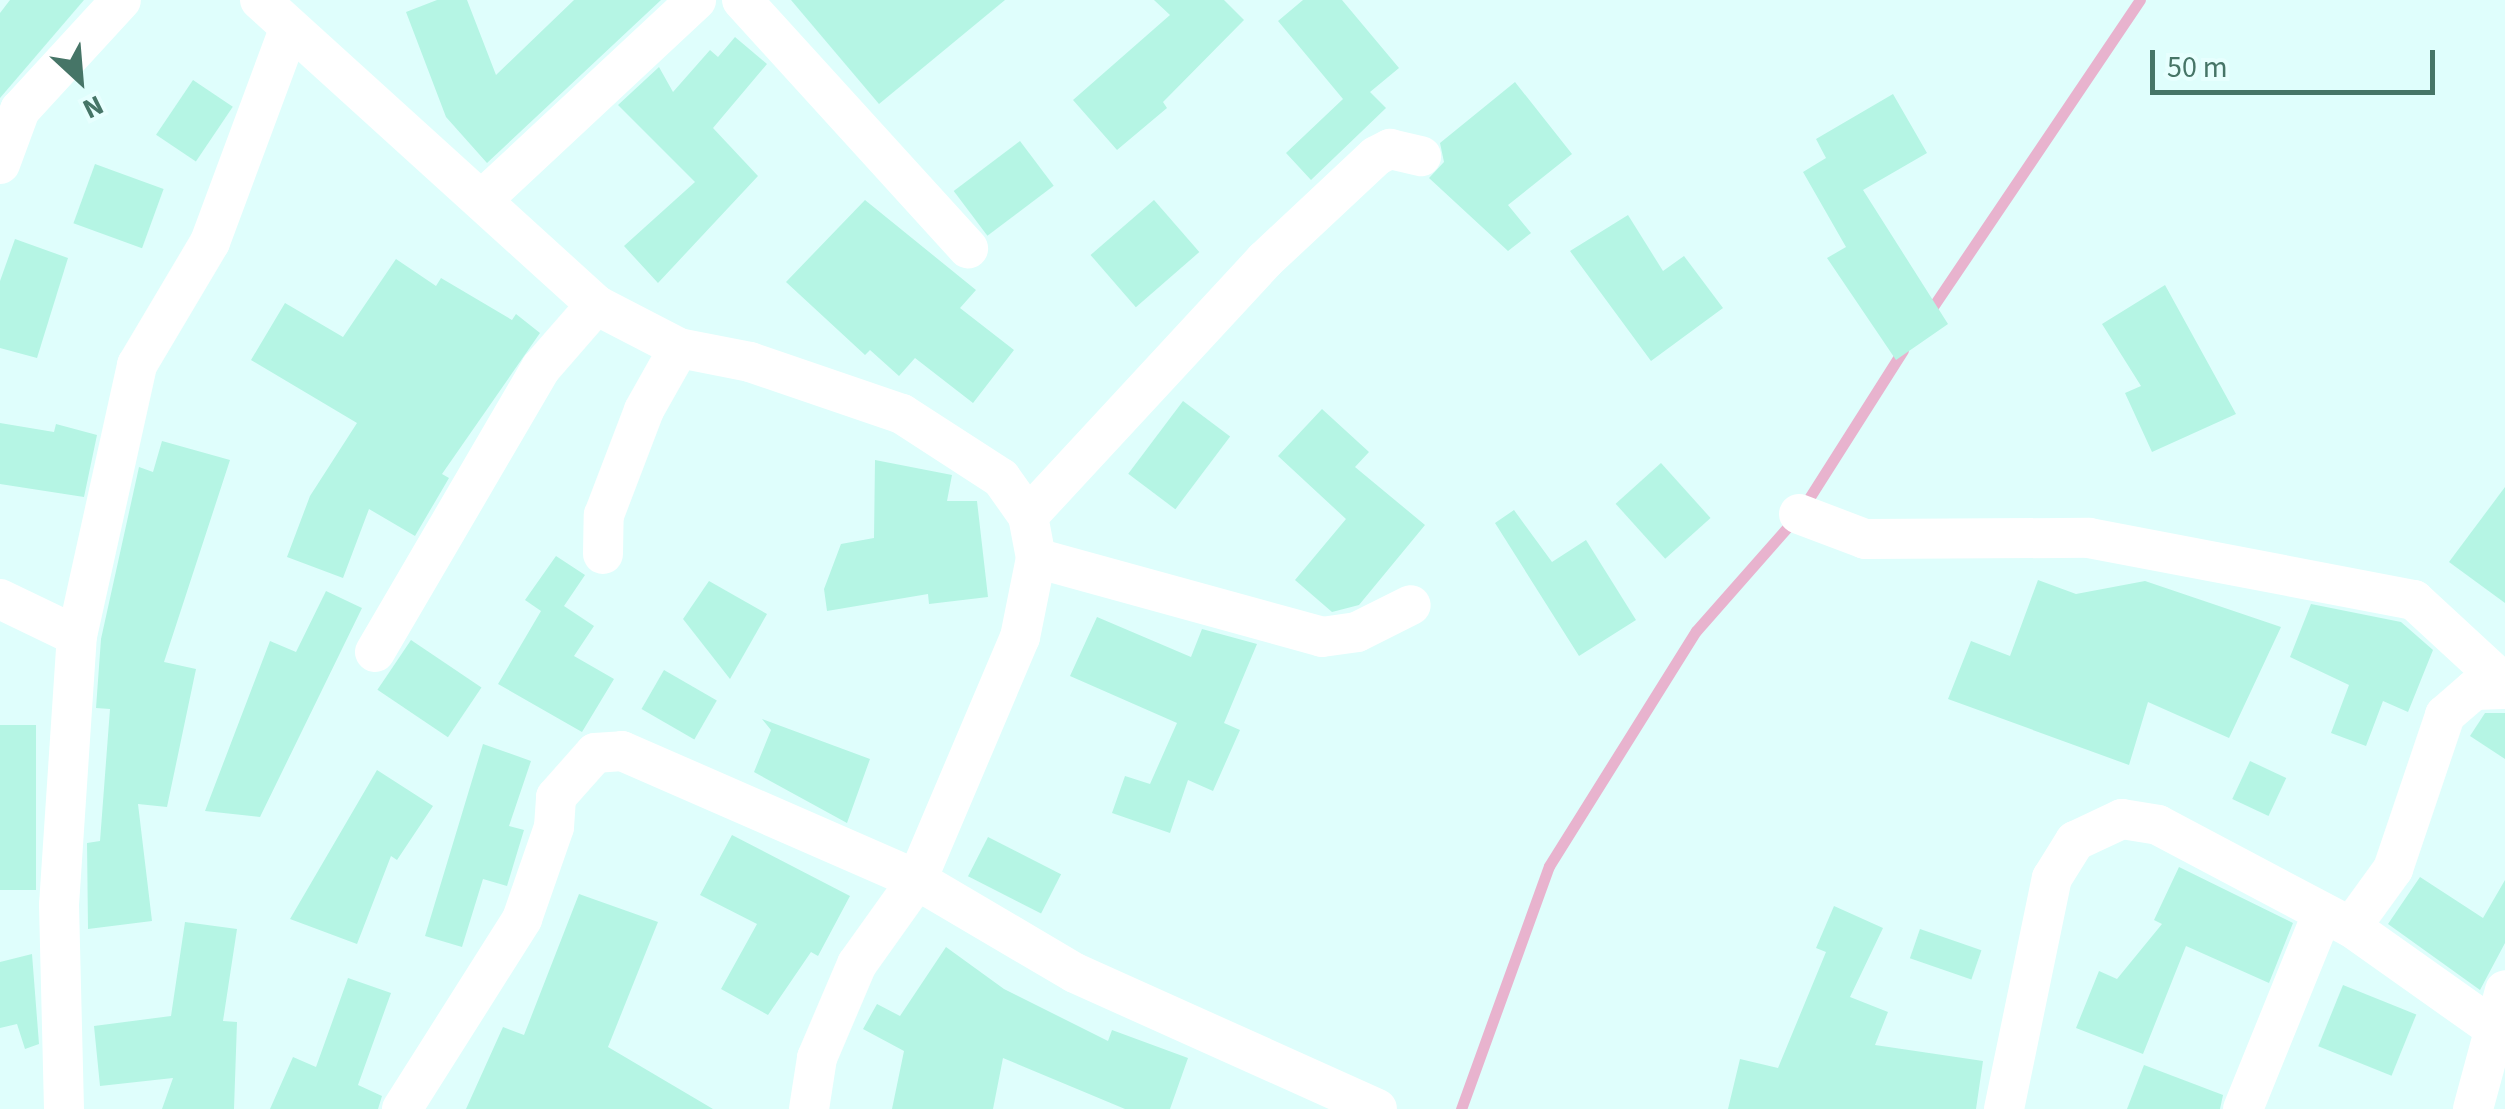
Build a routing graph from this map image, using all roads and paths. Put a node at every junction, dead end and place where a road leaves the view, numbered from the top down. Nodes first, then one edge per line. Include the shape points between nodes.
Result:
1 (121, 0) edge
2 (260, 0) edge
3 (696, 0) edge
4 (742, 0) edge
5 (288, 32) junction
6 (1421, 156) dead end
7 (0, 164) edge
8 (484, 198) junction
9 (968, 248) dead end
10 (596, 305) junction
11 (680, 348) junction
12 (1799, 514) dead end
13 (1028, 516) junction
14 (604, 554) dead end
15 (1036, 558) junction
16 (0, 599) edge
17 (1411, 606) dead end
18 (77, 636) junction
19 (375, 652) dead end
20 (2505, 686) edge
21 (917, 880) junction
22 (2336, 922) junction
23 (2505, 990) edge
24 (2492, 1027) junction
25 (64, 1109) edge
26 (402, 1109) edge
27 (809, 1109) edge
28 (1377, 1109) edge
29 (2004, 1109) edge
30 (2244, 1109) edge
31 (2473, 1109) edge

1 - 7 street via 20,110
2 - 5 street
3 - 8 street
4 - 9 street
5 - 8 street
5 - 18 street via 210,242 136,365
6 - 13 street via 1390,148 1376,156 1265,260
8 - 10 street
10 - 11 street
10 - 19 street via 542,368
11 - 13 street via 750,362 902,414 1001,478
11 - 14 street via 644,410 604,515
12 - 20 street via 1865,539 2089,538 2414,600
13 - 15 street
15 - 17 street via 1322,637 1357,632
15 - 21 street via 1020,637
16 - 18 street
18 - 25 street via 60,847
20 - 22 street via 2474,690 2445,715 2393,869
21 - 26 street via 622,752 595,752 556,797 554,827 522,920
21 - 27 street via 857,964 817,1058
21 - 28 street via 1075,973
22 - 24 street
22 - 29 street via 2158,825 2122,820 2075,842 2052,878
22 - 30 street
23 - 24 street
24 - 31 street

